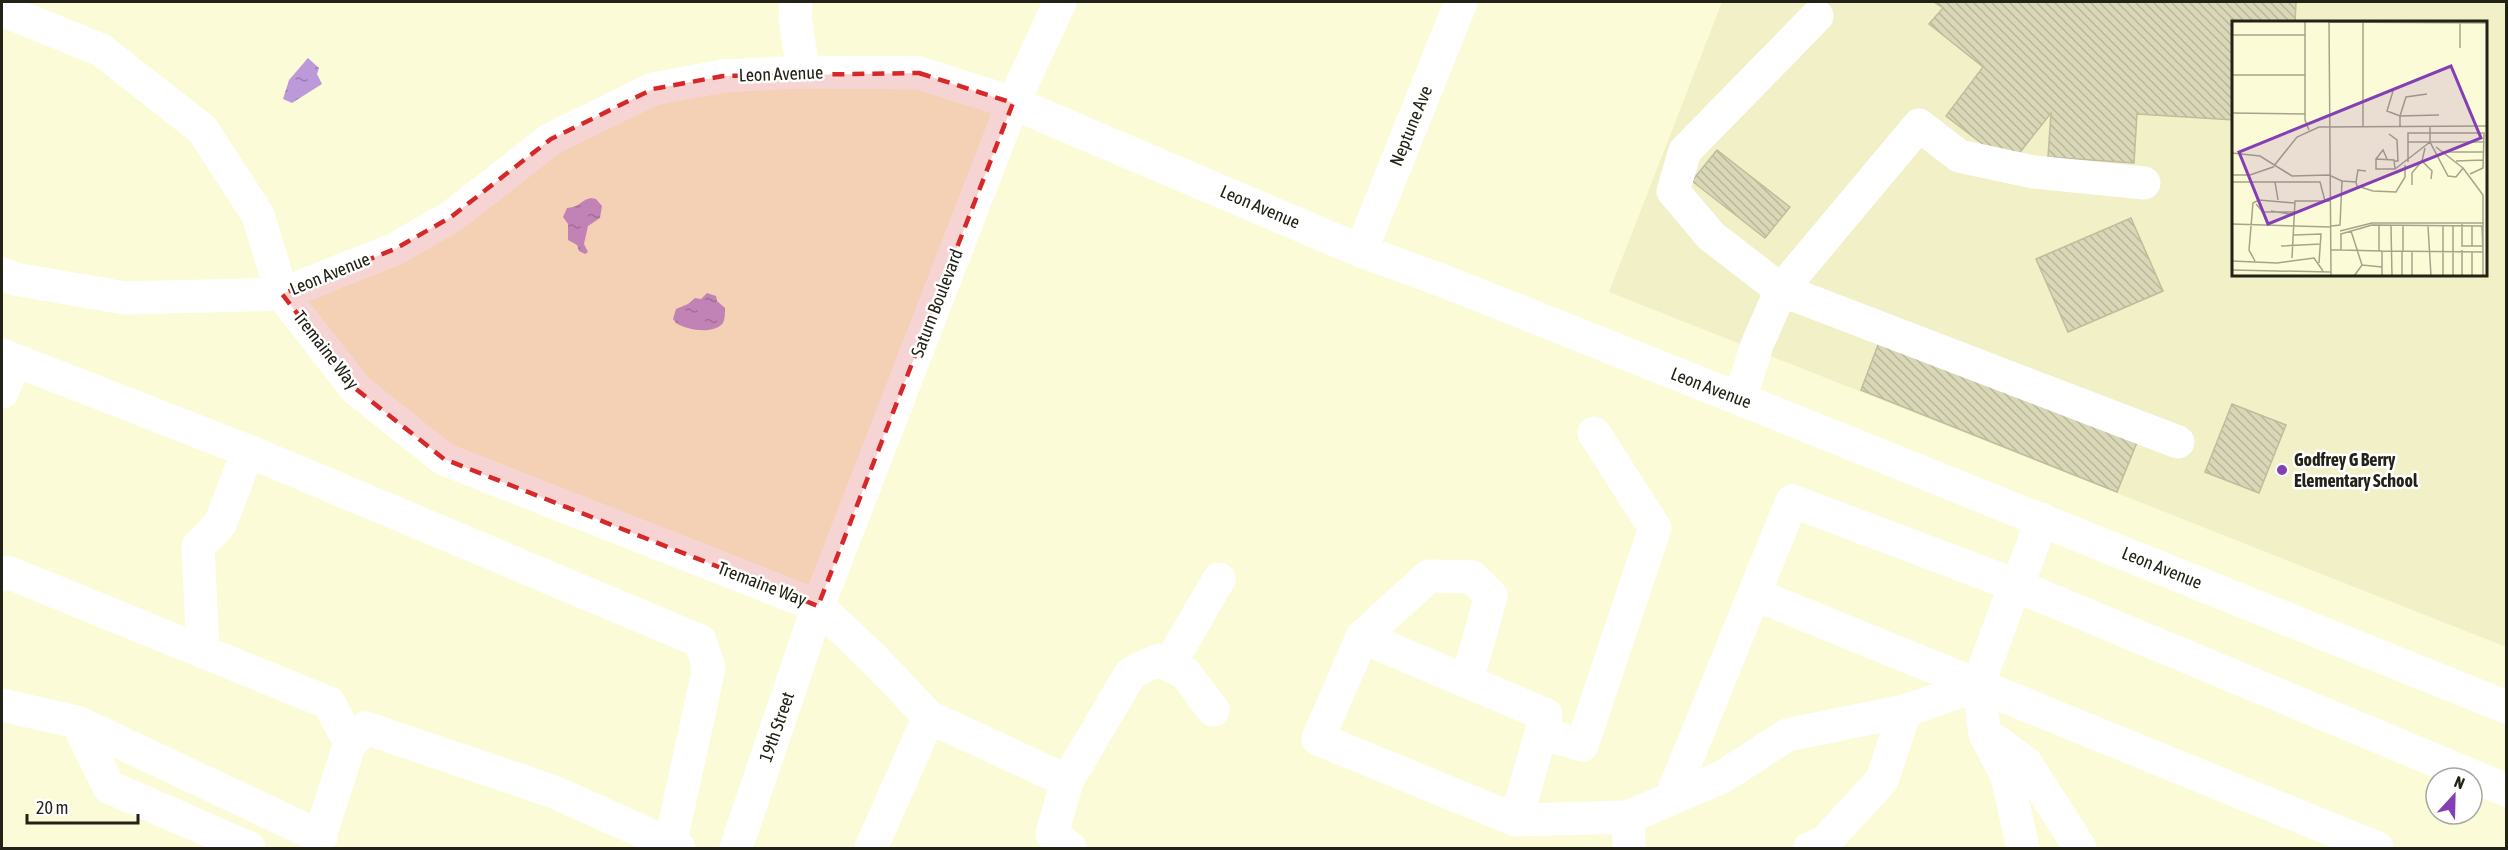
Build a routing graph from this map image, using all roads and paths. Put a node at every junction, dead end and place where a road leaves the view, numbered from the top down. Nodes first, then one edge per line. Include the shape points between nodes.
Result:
1 (796, 2) edge
2 (1060, 2) edge
3 (1461, 2) edge
4 (2, 9) edge
5 (1817, 16) dead end
6 (803, 72) junction
7 (1013, 103) junction
8 (2144, 183) dead end
9 (1361, 251) junction
10 (2, 274) edge
11 (1780, 291) junction
12 (282, 294) junction
13 (9, 358) edge
14 (2, 392) edge
15 (1740, 399) junction
16 (1594, 433) dead end
17 (2178, 442) dead end
18 (248, 451) junction
19 (2042, 519) junction
20 (2, 575) edge
21 (1219, 579) dead end
22 (2015, 585) junction
23 (1754, 594) junction
24 (818, 606) junction
25 (1362, 637) junction
26 (203, 652) junction
27 (1169, 665) junction
28 (1467, 681) junction
29 (1978, 685) junction
30 (2, 705) edge
31 (2506, 707) edge
32 (1213, 710) dead end
33 (1905, 711) junction
34 (930, 717) junction
35 (76, 722) junction
36 (1541, 733) junction
37 (1985, 734) junction
38 (350, 743) junction
39 (1067, 781) junction
40 (2506, 790) edge
41 (1671, 798) junction
42 (1628, 817) junction
43 (1516, 820) junction
44 (2076, 842) edge
45 (318, 843) edge
46 (674, 847) edge
47 (1820, 847) edge
48 (249, 849) edge
49 (736, 849) edge
50 (871, 849) edge
51 (1070, 849) edge
52 (1629, 849) edge
53 (2023, 849) edge
54 (2105, 849) edge
55 (2377, 849) edge

1 - 6 street
2 - 7 street, Saturn Boulevard
3 - 9 street, Neptune Ave
4 - 12 street, Tremaine Way via 101,50 202,129 258,215
5 - 11 street via 1685,151 1673,191 1711,236
6 - 7 street, Leon Avenue via 919,73
6 - 12 street, Leon Avenue via 723,76 653,89 551,139 451,217 395,249
7 - 9 street, Leon Avenue
7 - 24 street, Saturn Boulevard
8 - 11 street via 2034,172 1959,156 1919,125
9 - 15 street, Leon Avenue
10 - 12 street, Leon Avenue via 125,298
11 - 15 street
11 - 17 street
12 - 24 street, Tremaine Way via 356,389 444,459
13 - 14 street
13 - 18 street
15 - 19 street, Leon Avenue
16 - 36 street via 1655,528 1582,745
18 - 26 street via 220,524 198,547
18 - 46 street via 700,641 709,668
19 - 22 street
19 - 31 street, Leon Avenue
20 - 26 street via 7,572
21 - 27 street
22 - 23 street via 1792,501
22 - 29 street
22 - 40 street
23 - 29 street
23 - 41 street
24 - 34 street
24 - 49 street, 19th Street
25 - 28 street
25 - 28 street via 1429,576 1472,578 1491,596
25 - 43 street via 1318,739
26 - 38 street via 330,703
27 - 32 street via 1185,673
27 - 39 street via 1158,660 1131,673
28 - 36 street via 1546,715
29 - 33 street
29 - 37 street
29 - 55 street
30 - 35 street
33 - 41 street via 1787,735 1724,776
33 - 47 street via 1882,780
34 - 39 street
34 - 50 street
35 - 45 street
35 - 48 street via 109,787
36 - 43 street
37 - 44 street via 2026,764
37 - 53 street via 2007,777
38 - 45 street
38 - 46 street via 366,728 554,792
39 - 51 street via 1052,834
41 - 42 street
42 - 43 street
42 - 52 street
44 - 54 street

